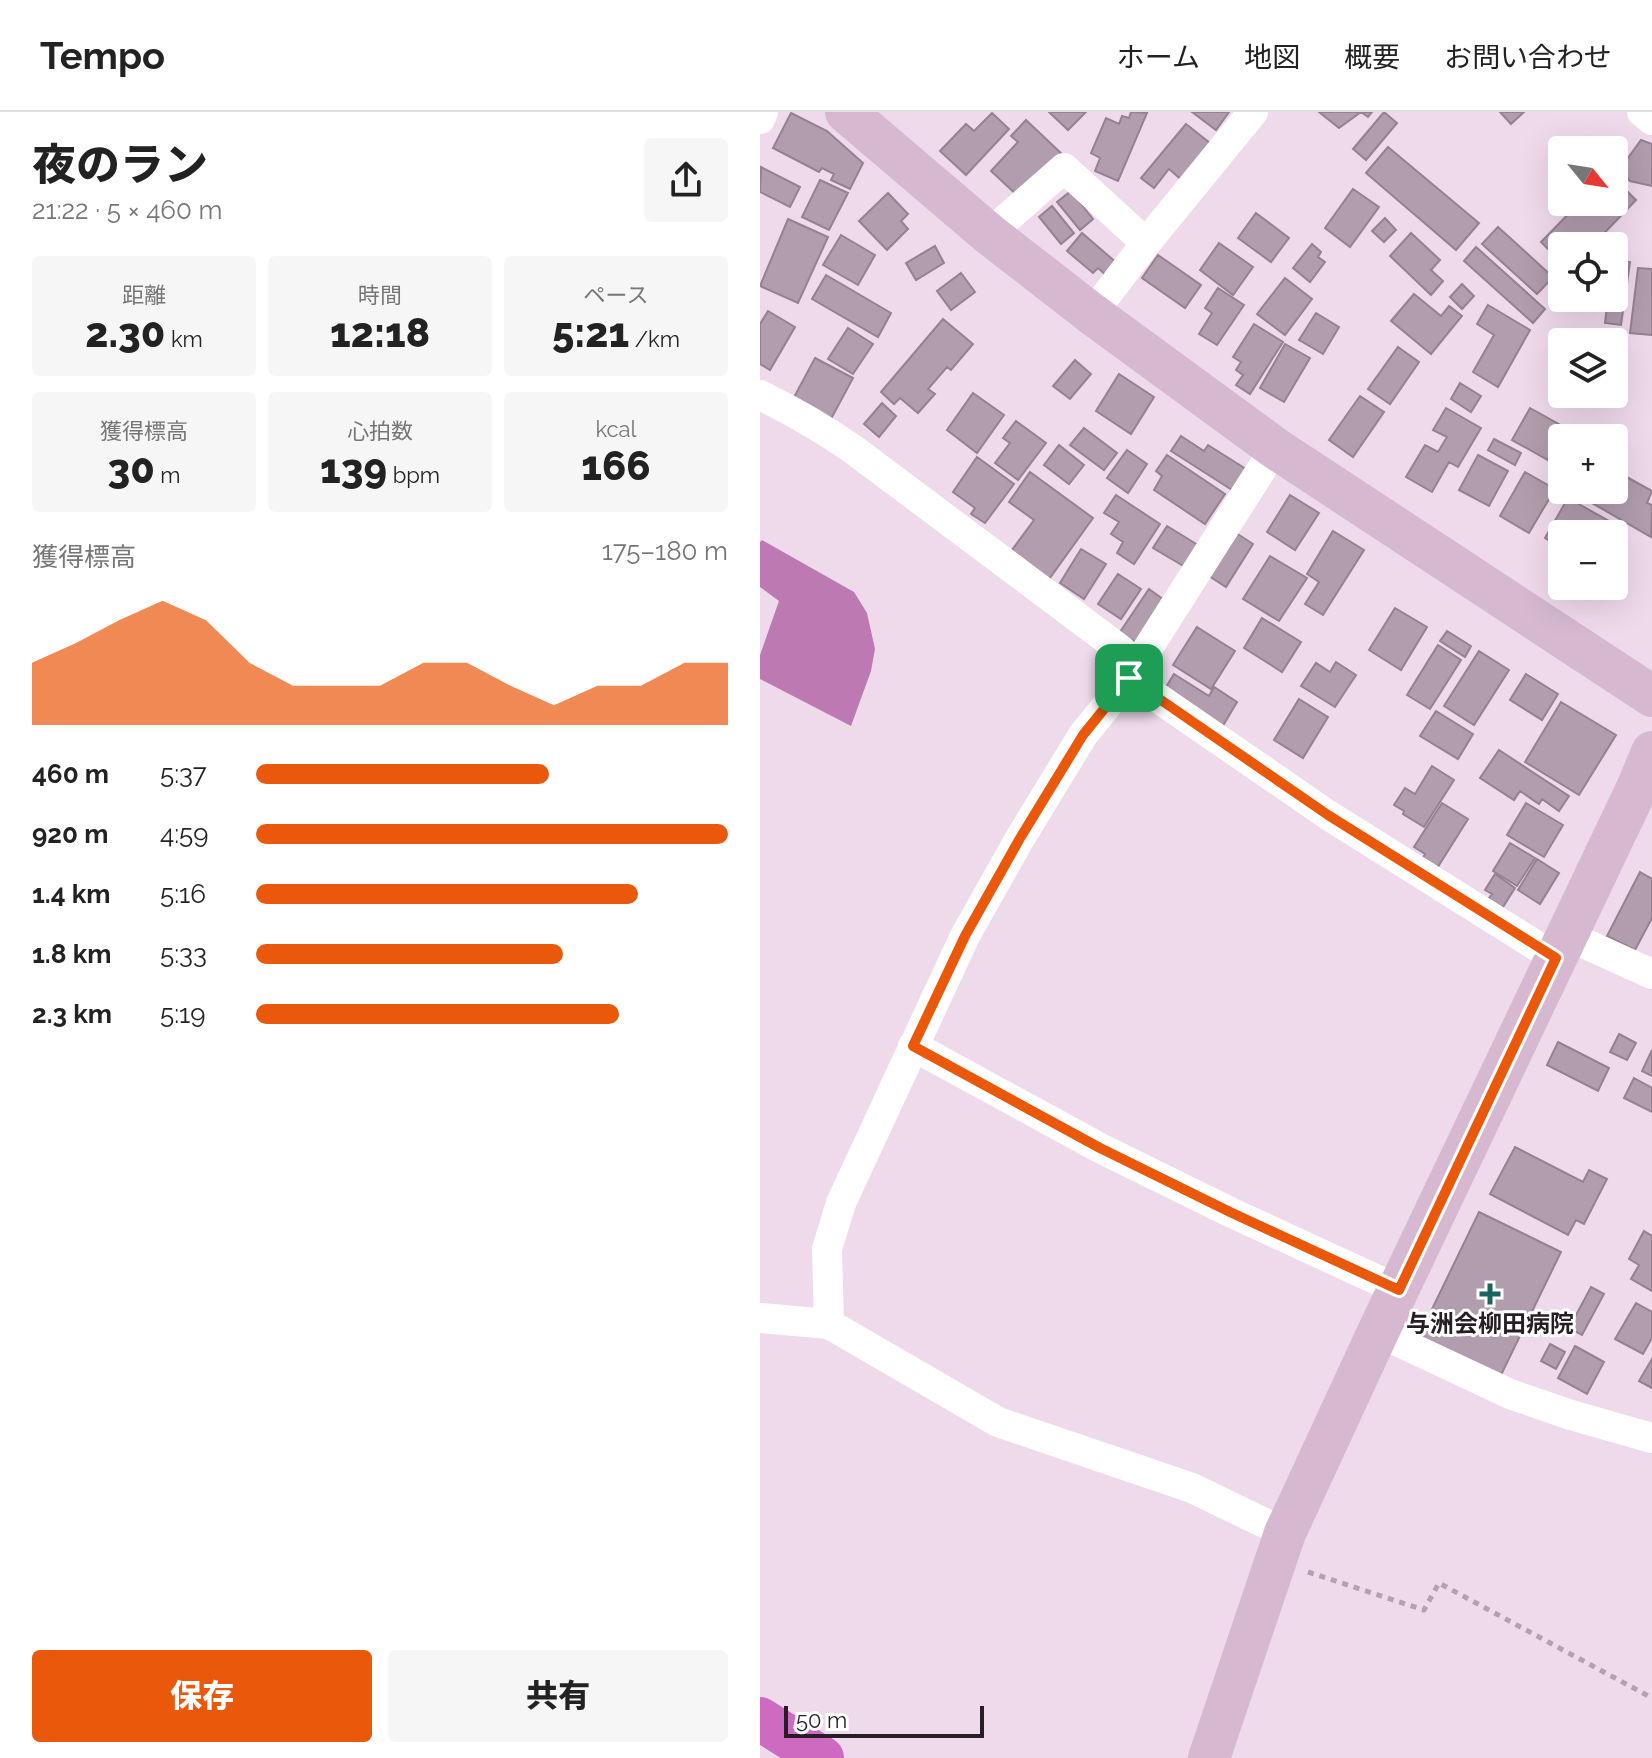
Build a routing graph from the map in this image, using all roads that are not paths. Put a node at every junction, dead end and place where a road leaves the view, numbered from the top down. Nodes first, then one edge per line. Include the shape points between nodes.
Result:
1 (763, 112) edge
2 (846, 112) edge
3 (1253, 112) edge
4 (1642, 112) edge
5 (760, 119) edge
6 (1652, 120) edge
7 (989, 234) junction
8 (1146, 243) junction
9 (1092, 314) junction
10 (760, 395) edge
11 (1275, 448) junction
12 (1133, 672) junction
13 (1652, 696) edge
14 (1652, 752) edge
15 (1561, 946) junction
16 (1652, 974) edge
17 (913, 1046) junction
18 (1399, 1290) junction
19 (760, 1318) edge
20 (829, 1324) junction
21 (1378, 1332) junction
22 (1652, 1438) edge
23 (1280, 1548) junction
24 (760, 1719) edge
25 (822, 1758) edge
26 (1209, 1758) edge

1 - 5 street
2 - 7 street
3 - 8 street
4 - 6 street
7 - 8 street via 1064,168
7 - 9 street
8 - 9 street
9 - 11 street
10 - 12 street via 854,450 1121,650
11 - 12 street
11 - 13 street
12 - 15 street via 1328,815
12 - 17 street via 1083,735 1019,840 965,936
14 - 15 street
15 - 16 street
15 - 18 street
17 - 18 street via 1100,1148
17 - 20 street via 831,1233
18 - 21 street
19 - 20 street
20 - 23 street via 998,1422 1192,1488
21 - 22 street via 1510,1394
21 - 23 street
23 - 26 street
24 - 25 highway

